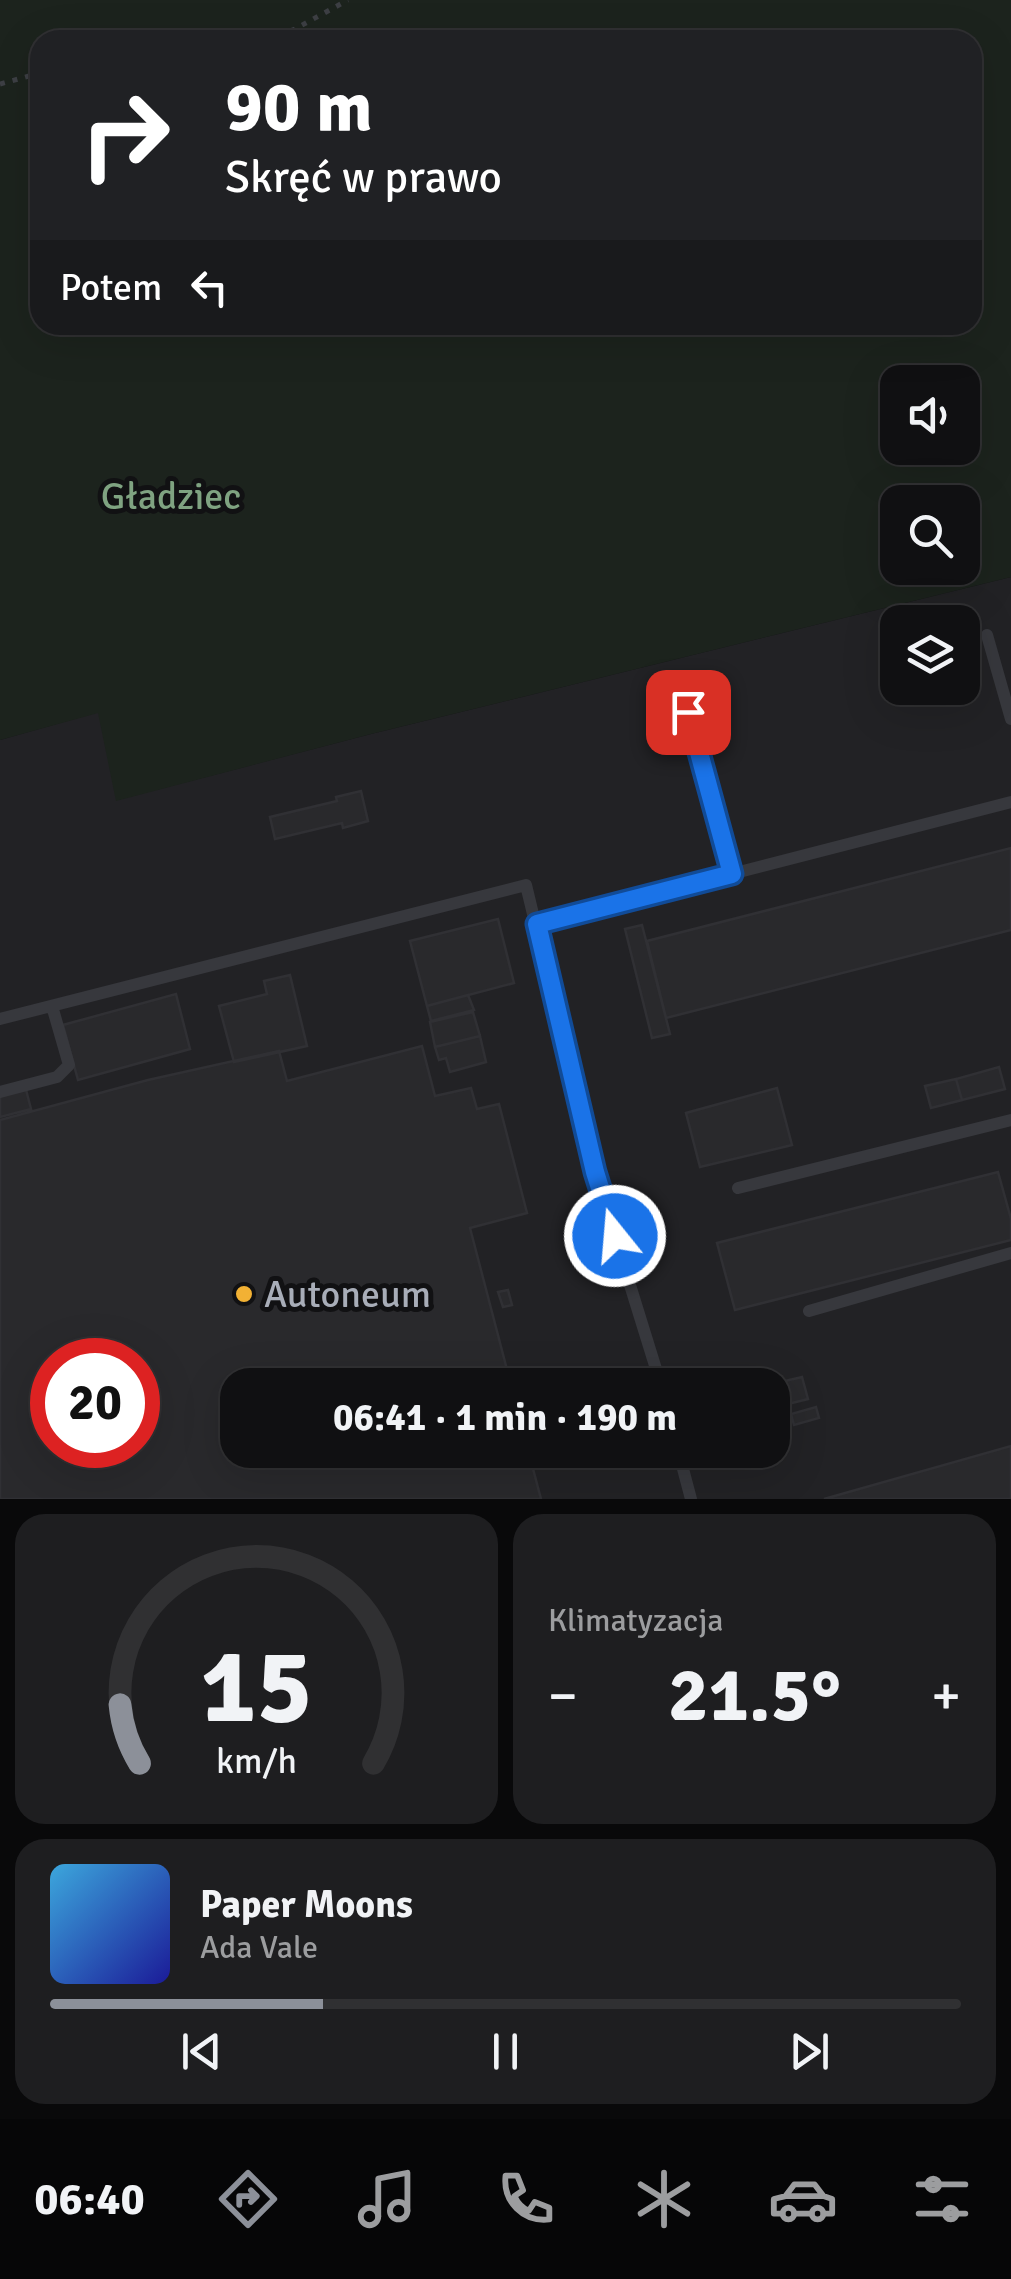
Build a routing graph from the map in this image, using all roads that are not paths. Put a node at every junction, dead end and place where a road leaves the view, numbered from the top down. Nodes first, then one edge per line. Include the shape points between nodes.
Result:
1 (988, 634) dead end
2 (688, 712) dead end
3 (1011, 719) edge
4 (1011, 802) edge
5 (732, 874) junction
6 (537, 924) junction
7 (52, 1006) junction
8 (0, 1019) edge
9 (0, 1092) edge
10 (1011, 1120) edge
11 (738, 1188) dead end
12 (1011, 1254) edge
13 (809, 1311) dead end
14 (656, 1368) edge
15 (683, 1468) edge
16 (692, 1499) edge

1 - 3 lane
2 - 5 lane
4 - 5 lane
5 - 6 lane
6 - 7 lane via 526,885
6 - 14 lane via 595,1172
7 - 8 lane
7 - 9 lane via 68,1064 57,1078
10 - 11 lane
12 - 13 lane
15 - 16 lane

